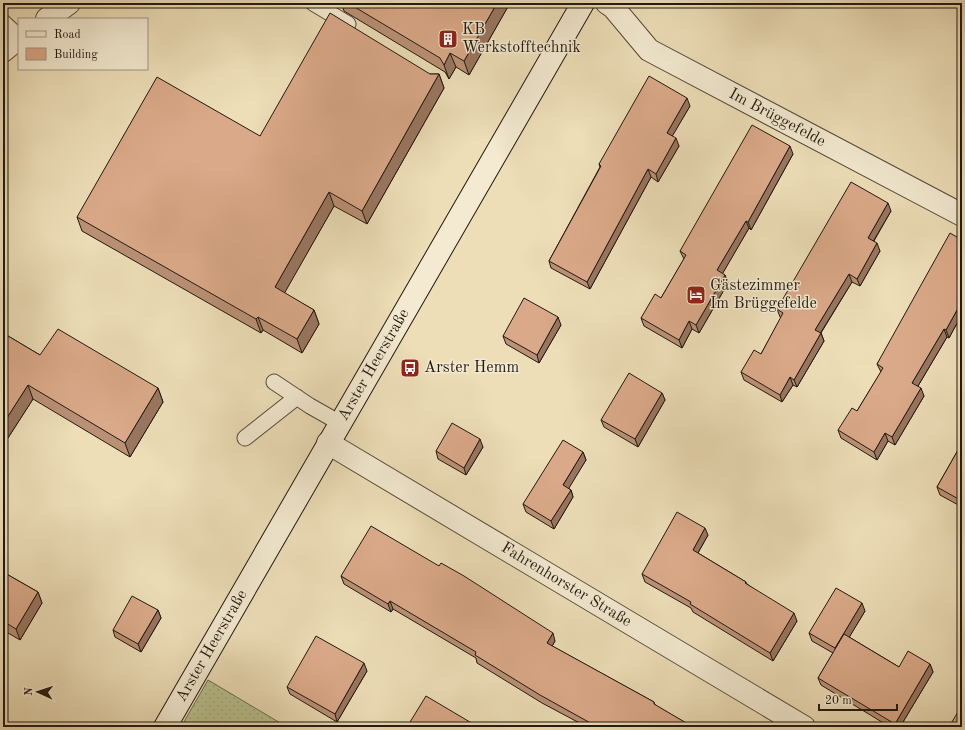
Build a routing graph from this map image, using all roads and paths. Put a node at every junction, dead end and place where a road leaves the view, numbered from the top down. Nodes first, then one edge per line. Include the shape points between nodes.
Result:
1 (70, 3) edge
2 (313, 3) edge
3 (583, 3) edge
4 (607, 3) edge
5 (48, 18) edge
6 (3, 22) edge
7 (360, 32) edge
8 (18, 36) edge
9 (18, 38) edge
10 (3, 51) edge
11 (962, 214) edge
12 (274, 382) dead end
13 (297, 397) junction
14 (340, 423) junction
15 (246, 438) dead end
16 (328, 443) junction
17 (165, 727) edge
18 (804, 727) edge

1 - 5 street
2 - 7 lane
3 - 14 street, Arster Heerstraße
4 - 11 street, Im Brüggefelde via 649,50
6 - 8 lane
9 - 10 street
12 - 13 lane
13 - 14 lane
13 - 15 lane
14 - 16 street, Arster Heerstraße
16 - 17 street, Arster Heerstraße
16 - 18 street, Fahrenhorster Straße

